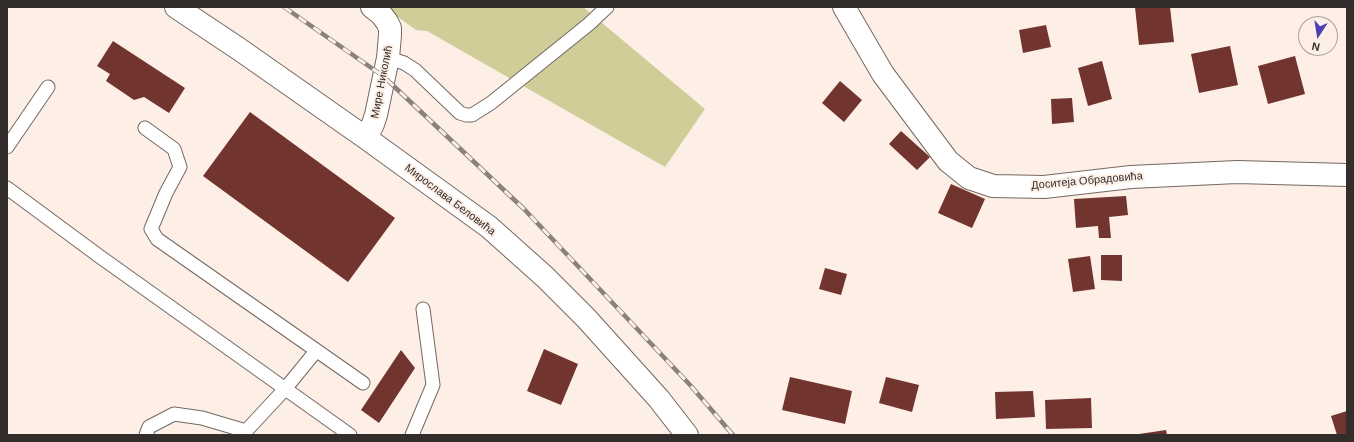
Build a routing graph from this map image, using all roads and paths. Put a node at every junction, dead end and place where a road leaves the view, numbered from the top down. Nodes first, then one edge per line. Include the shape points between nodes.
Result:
1 (176, 7) edge
2 (372, 7) edge
3 (607, 7) edge
4 (844, 7) edge
5 (388, 58) junction
6 (48, 87) dead end
7 (145, 128) dead end
8 (366, 138) junction
9 (7, 147) edge
10 (1347, 175) edge
11 (7, 188) edge
12 (423, 309) dead end
13 (316, 351) junction
14 (363, 383) dead end
15 (285, 389) junction
16 (248, 434) edge
17 (146, 435) edge
18 (350, 435) edge
19 (412, 435) edge
20 (687, 435) edge

1 - 8 street, Мирослава Беловића
2 - 5 street, Мире Николић via 381,14 390,28
3 - 5 lane via 491,103 472,115 460,113 415,70
4 - 10 street, Доситеја Обрадовића via 883,74 948,161 968,178 993,186 1044,187 1131,177 1236,172
5 - 8 street, Мире Николић via 376,115
6 - 9 lane
7 - 13 lane via 174,149 180,167 150,229 157,239
8 - 20 street, Мирослава Беловића via 489,227 545,277 659,399
11 - 15 lane
12 - 19 lane via 433,385
13 - 14 lane
13 - 15 lane
15 - 16 lane
15 - 18 lane
16 - 17 lane via 202,418 174,414 149,428

